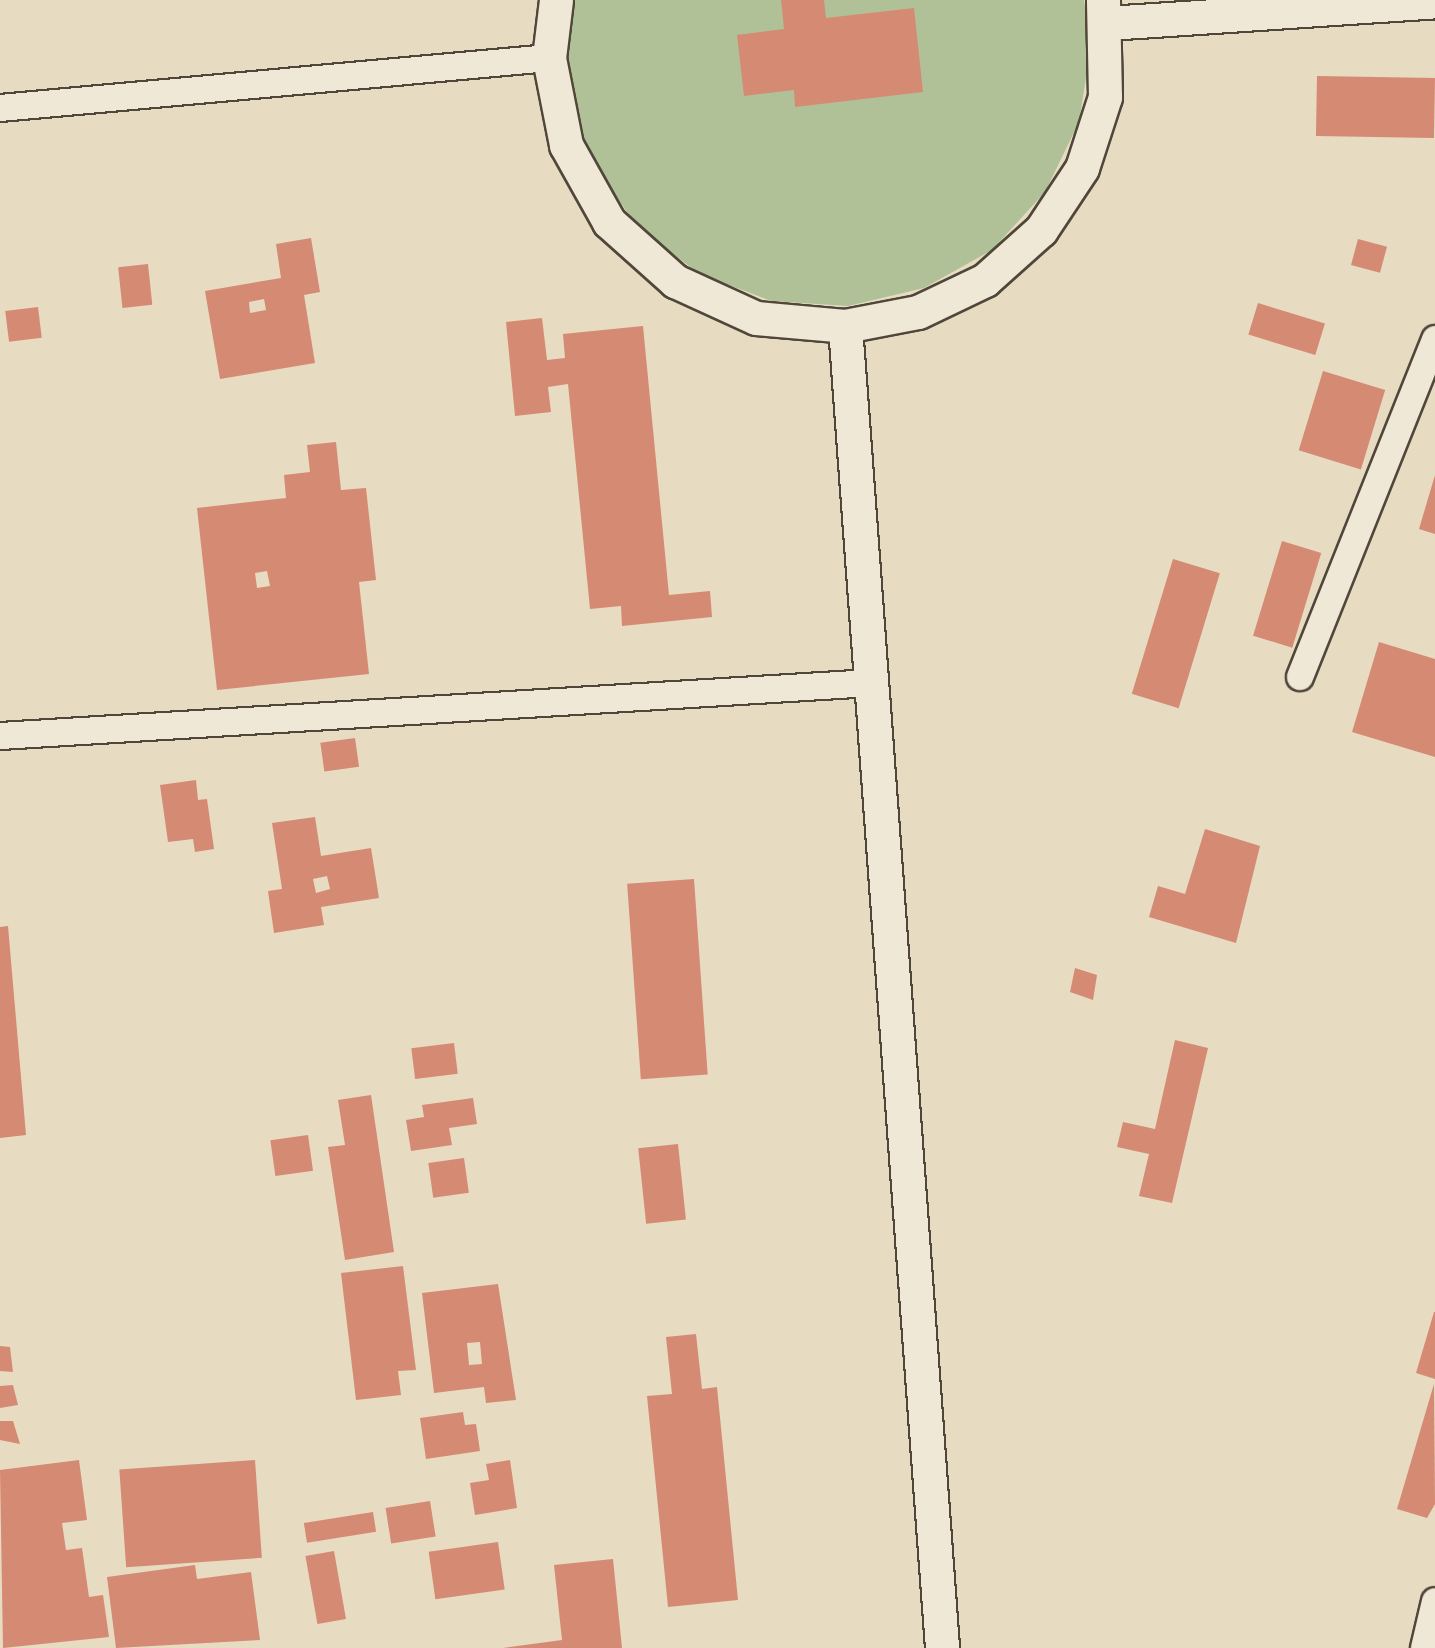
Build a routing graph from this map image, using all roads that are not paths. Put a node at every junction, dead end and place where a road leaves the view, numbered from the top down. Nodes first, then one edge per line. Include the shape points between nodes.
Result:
1 (556, 0) edge
2 (1435, 1) edge
3 (1106, 11) edge
4 (549, 58) junction
5 (0, 108) edge
6 (845, 327) junction
7 (1435, 339) edge
8 (1300, 677) dead end
9 (871, 683) junction
10 (0, 736) edge
11 (1435, 1601) edge
12 (942, 1648) edge
13 (1424, 1648) edge

1 - 4 street
2 - 3 street
3 - 6 street via 1105,97 1082,168 1041,230 974,285 918,312
4 - 5 street
4 - 6 street via 566,145 609,222 675,281 710,297 756,317
6 - 9 street
7 - 8 street
9 - 10 street
9 - 12 street
11 - 13 street

